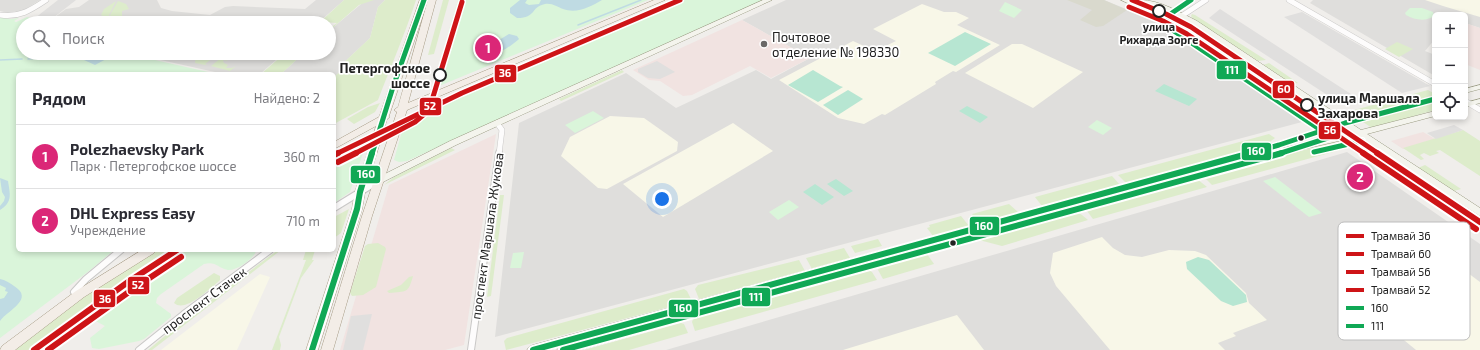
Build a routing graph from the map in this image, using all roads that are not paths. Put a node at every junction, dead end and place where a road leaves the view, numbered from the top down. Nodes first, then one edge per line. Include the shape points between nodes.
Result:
1 (46, 0) edge
2 (424, 0) edge
3 (432, 0) edge
4 (653, 0) edge
5 (661, 0) edge
6 (769, 0) edge
7 (1124, 0) edge
8 (1143, 0) edge
9 (1206, 0) edge
10 (1289, 0) edge
11 (0, 15) edge
12 (16, 16) edge
13 (20, 16) edge
14 (1182, 16) junction
15 (1174, 21) junction
16 (1432, 82) edge
17 (1480, 87) edge
18 (1468, 90) edge
19 (1432, 100) edge
20 (1480, 101) edge
21 (1468, 103) edge
22 (1468, 104) edge
23 (403, 106) junction
24 (1480, 110) edge
25 (1432, 114) edge
26 (384, 115) junction
27 (496, 123) junction
28 (1345, 123) junction
29 (1332, 128) junction
30 (1360, 133) junction
31 (1345, 137) junction
32 (336, 138) edge
33 (336, 145) edge
34 (370, 186) junction
35 (336, 207) edge
36 (1480, 213) edge
37 (1470, 222) edge
38 (1470, 222) edge
39 (1480, 229) edge
40 (119, 252) edge
41 (138, 252) edge
42 (147, 252) edge
43 (267, 252) edge
44 (74, 292) junction
45 (0, 347) edge
46 (6, 350) edge
47 (139, 350) edge
48 (312, 350) edge
49 (327, 350) edge
50 (471, 350) edge
51 (533, 350) edge
52 (563, 350) edge

1 - 13 street
2 - 26 main road
3 - 23 main road
4 - 23 main road
5 - 23 main road
6 - 27 street
7 - 15 street
8 - 14 street
9 - 14 street
10 - 16 street
11 - 12 street
14 - 15 street
14 - 28 street
15 - 29 street
17 - 18 street
19 - 28 street
20 - 21 street
22 - 24 street
23 - 26 main road
23 - 34 main road
25 - 30 street
26 - 32 main road
26 - 33 main road
26 - 34 main road
27 - 34 street
27 - 50 street, проспект Маршала Жукова via 502,133
28 - 29 street
28 - 30 street
29 - 31 street
29 - 51 street via 1279,145
30 - 31 street
30 - 36 street
31 - 37 street
31 - 52 street via 1272,153
34 - 35 street
34 - 48 main road via 357,209
34 - 49 main road
38 - 39 street
40 - 44 street
41 - 44 main road
42 - 46 main road via 80,294
43 - 47 street, проспект Стачек
44 - 45 main road

